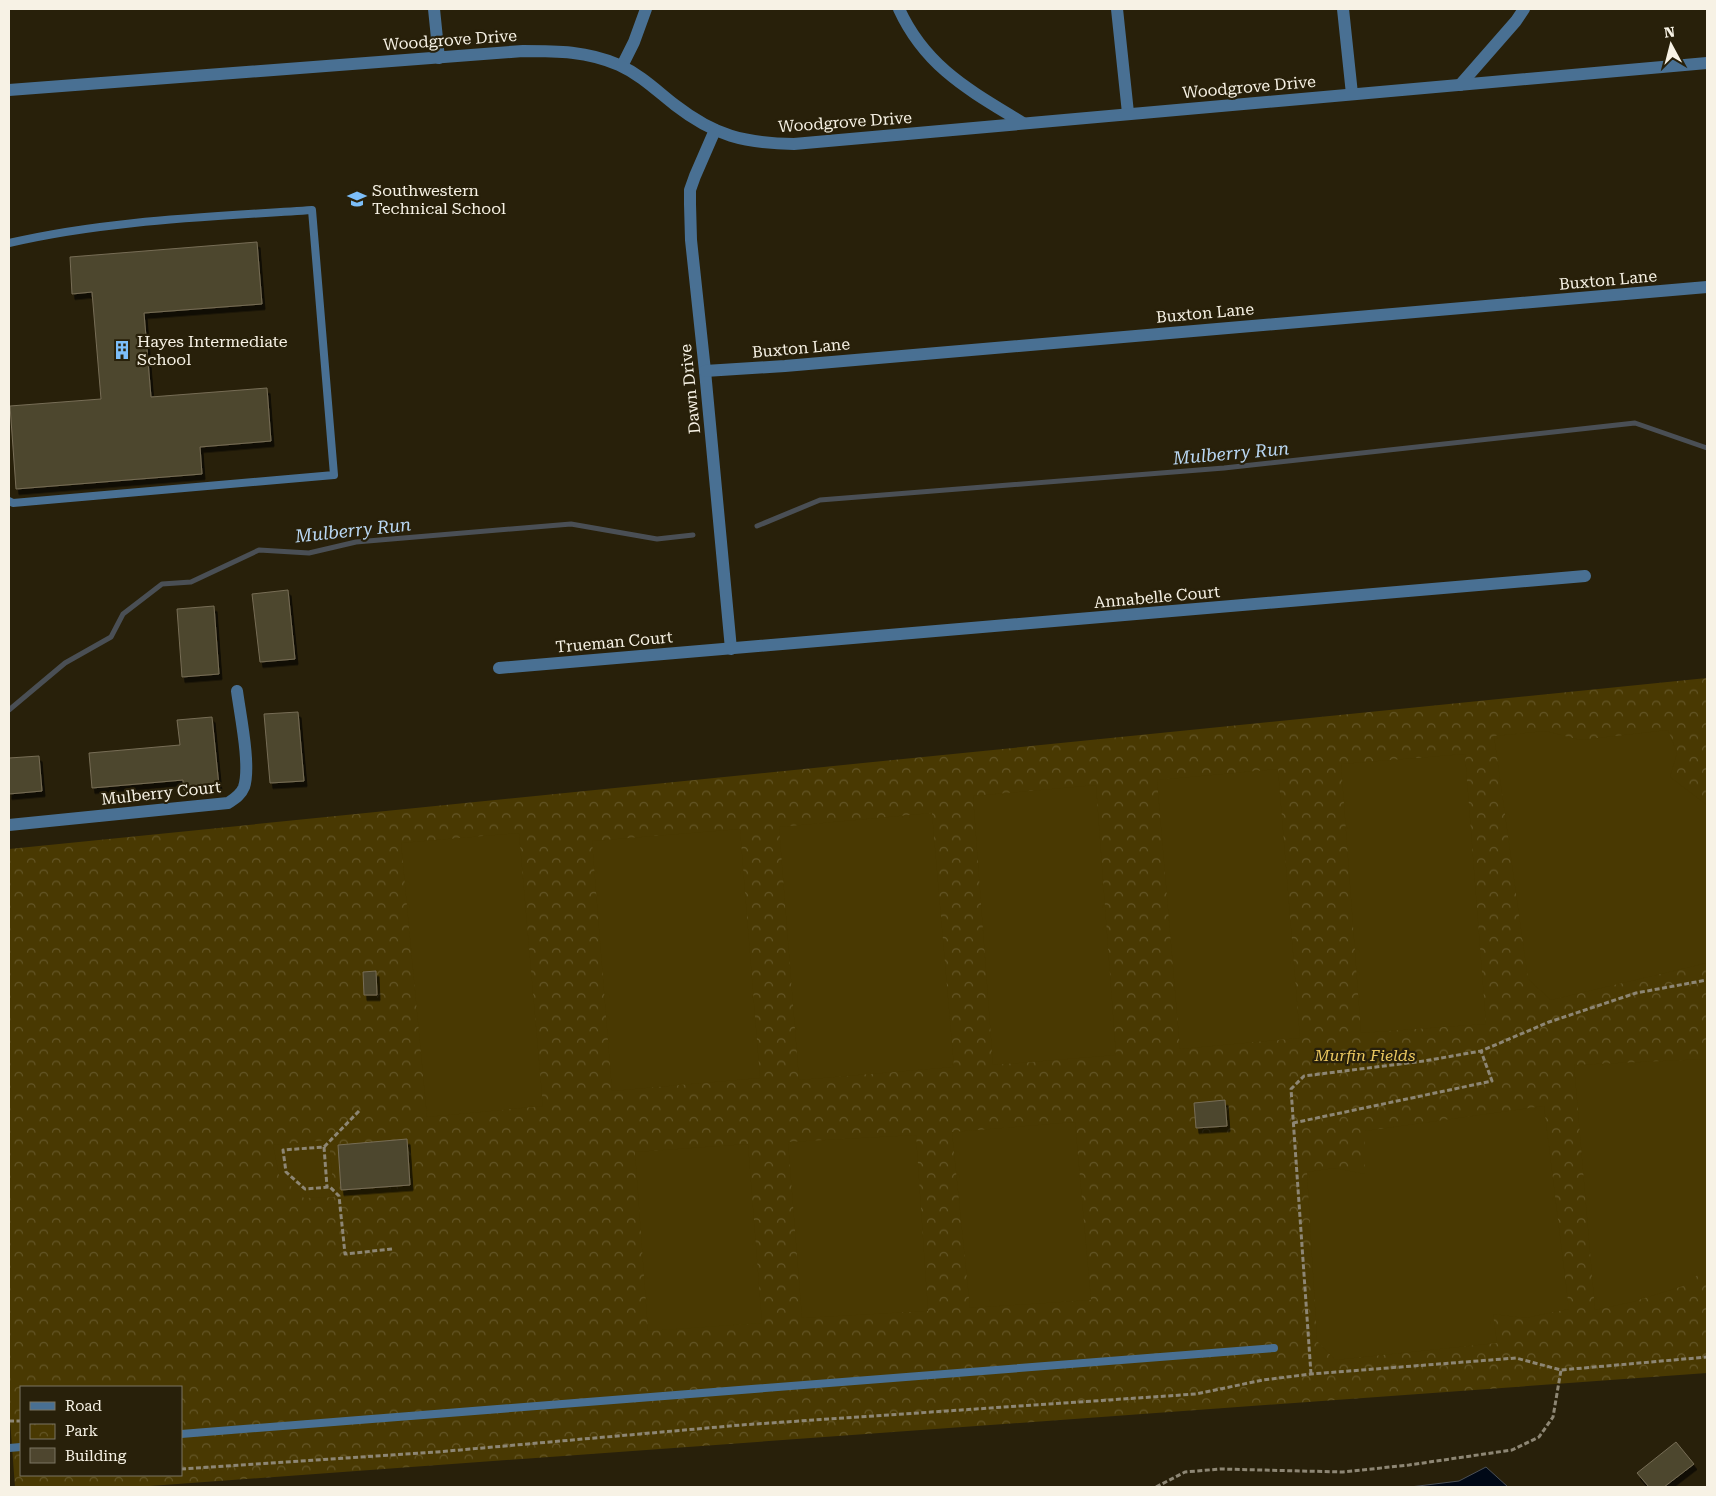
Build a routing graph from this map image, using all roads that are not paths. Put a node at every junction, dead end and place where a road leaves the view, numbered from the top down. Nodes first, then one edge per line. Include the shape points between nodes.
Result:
1 (434, 9) edge
2 (646, 9) edge
3 (899, 9) edge
4 (1117, 9) edge
5 (1343, 9) edge
6 (1524, 9) edge
7 (439, 58) junction
8 (1707, 63) edge
9 (622, 66) junction
10 (1460, 85) junction
11 (9, 90) edge
12 (1352, 94) junction
13 (1128, 113) junction
14 (1023, 123) junction
15 (715, 130) junction
16 (9, 243) edge
17 (1707, 287) edge
18 (705, 371) junction
19 (9, 501) edge
20 (1585, 576) dead end
21 (731, 649) junction
22 (499, 668) dead end
23 (237, 691) dead end
24 (9, 825) edge
25 (1274, 1348) dead end
26 (182, 1434) edge

1 - 7 street
2 - 9 street
3 - 14 street via 918,42 952,77
4 - 13 street
5 - 12 street
6 - 10 street
7 - 9 street, Woodgrove Drive via 566,51 602,58
7 - 11 street, Woodgrove Drive
8 - 10 street, Woodgrove Drive
9 - 15 street, Woodgrove Drive via 646,80 700,124
10 - 12 street, Woodgrove Drive
12 - 13 street, Woodgrove Drive
13 - 14 street, Woodgrove Drive
14 - 15 street, Woodgrove Drive via 794,144 733,137
15 - 18 street, Dawn Drive via 690,190 691,240
16 - 19 lane via 50,233 127,223 312,210 334,475
17 - 18 street, Buxton Lane
18 - 21 street, Dawn Drive
20 - 21 street, Annabelle Court
21 - 22 street, Trueman Court
23 - 24 street, Mulberry Court via 246,771 244,787 228,803
25 - 26 lane

